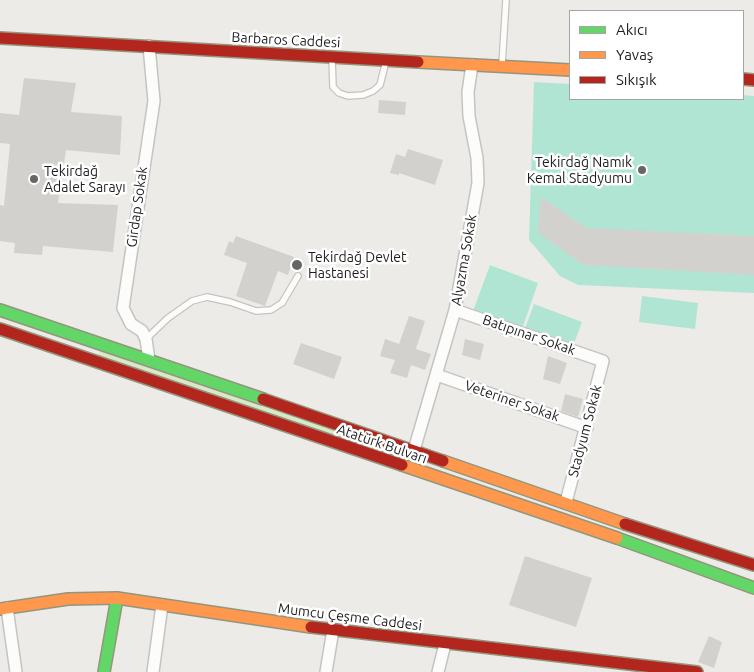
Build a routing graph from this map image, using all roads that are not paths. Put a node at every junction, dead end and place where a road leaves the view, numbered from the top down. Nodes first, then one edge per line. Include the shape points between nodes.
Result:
1 (506, 0) edge
2 (0, 38) edge
3 (149, 46) junction
4 (332, 58) junction
5 (386, 61) junction
6 (472, 65) junction
7 (502, 65) junction
8 (569, 70) edge
9 (298, 276) dead end
10 (0, 310) edge
11 (454, 310) junction
12 (0, 329) edge
13 (146, 339) junction
14 (150, 360) junction
15 (604, 361) joint
16 (437, 375) junction
17 (587, 428) junction
18 (414, 450) junction
19 (566, 502) junction
20 (754, 565) edge
21 (754, 588) edge
22 (118, 598) junction
23 (162, 605) junction
24 (3, 608) edge
25 (334, 630) junction
26 (445, 644) junction
27 (654, 670) edge
28 (16, 672) edge
29 (104, 672) edge
30 (153, 672) edge
31 (326, 672) edge
32 (438, 672) edge
33 (697, 672) edge

1 - 7 lane
2 - 3 main road, Barbaros Caddesi
3 - 4 main road, Barbaros Caddesi
3 - 13 street, Girdap Sokak via 154,101 123,308 131,324
4 - 5 main road, Barbaros Caddesi
4 - 5 lane via 333,88 348,96 373,91 380,84
5 - 6 main road, Barbaros Caddesi
6 - 7 main road, Barbaros Caddesi
6 - 11 street, Alyazma Sokak via 469,116 478,183
7 - 8 main road, Barbaros Caddesi
9 - 13 lane via 282,303 271,310 256,311 208,297 192,301
10 - 14 main road, Atatürk Bulvarı
11 - 15 street, Batıpınar Sokak
11 - 16 street, Alyazma Sokak
12 - 21 main road, Atatürk Bulvarı via 652,550
13 - 14 street
14 - 18 main road, Atatürk Bulvarı
15 - 17 street, Stadyum Sokak
16 - 17 street, Veteriner Sokak
16 - 18 street, Alyazma Sokak
17 - 19 street, Stadyum Sokak
18 - 19 main road, Atatürk Bulvarı
19 - 20 main road, Atatürk Bulvarı
22 - 23 main road, Mumcu Çeşme Caddesi
22 - 24 main road, Mumcu Çeşme Caddesi via 68,598
22 - 29 main road
23 - 25 main road, Mumcu Çeşme Caddesi
23 - 30 street
24 - 28 street
25 - 26 main road, Mumcu Çeşme Caddesi
25 - 31 street
26 - 27 main road, Mumcu Çeşme Caddesi
26 - 32 street
27 - 33 main road, Mumcu Çeşme Caddesi

